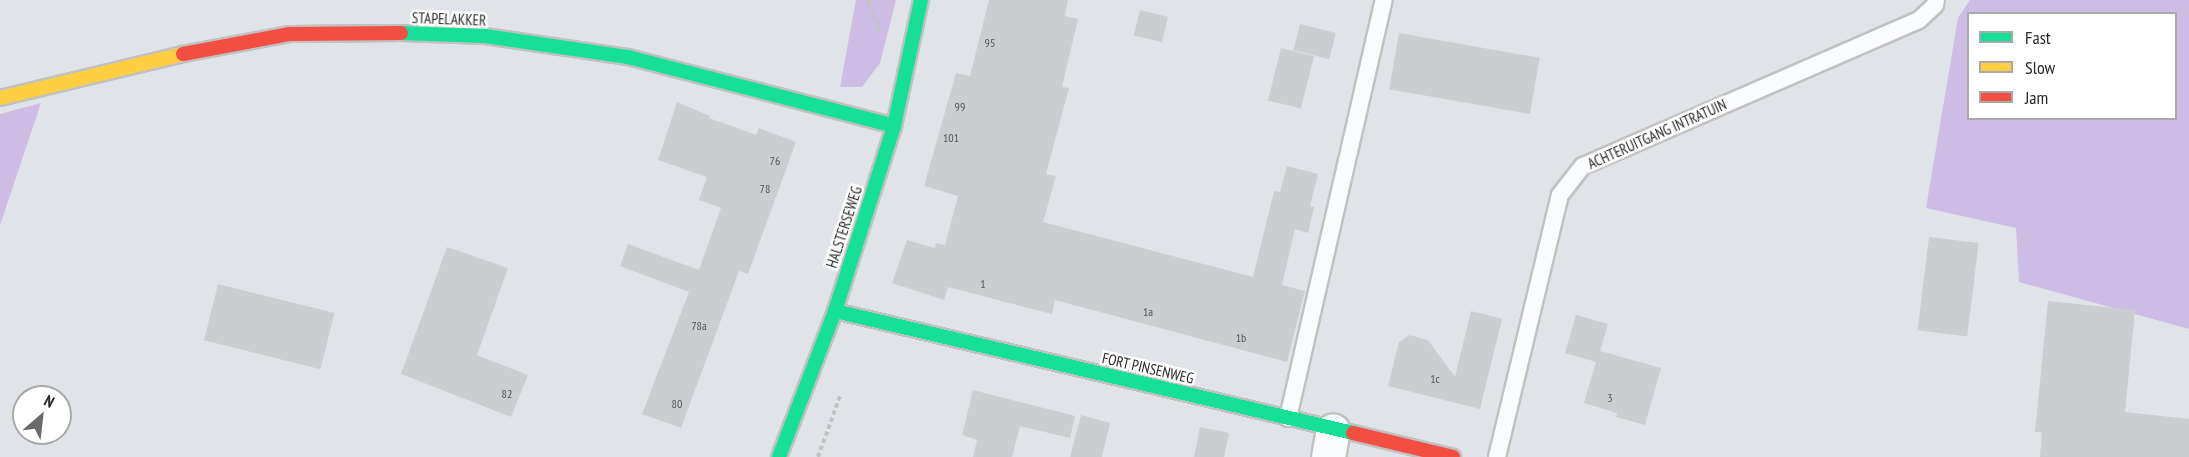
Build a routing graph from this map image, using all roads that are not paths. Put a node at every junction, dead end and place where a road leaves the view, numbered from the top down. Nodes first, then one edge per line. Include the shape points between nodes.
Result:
1 (921, 0) edge
2 (1384, 0) edge
3 (1936, 0) edge
4 (0, 98) edge
5 (894, 126) junction
6 (835, 311) junction
7 (1288, 418) junction
8 (1330, 443) edge
9 (779, 457) edge
10 (1453, 457) edge
11 (1497, 457) edge

1 - 5 street, HALSTERSEWEG
2 - 7 lane
3 - 11 lane, ACHTERUITGANG INTRATUIN via 1919,20 1583,166 1560,195
4 - 5 street, STAPELAKKER via 186,53 290,34 485,36 628,57
5 - 6 street, HALSTERSEWEG
6 - 7 street, FORT PINSENWEG
6 - 9 street, HALSTERSEWEG
7 - 8 street, FORT PINSENWEG
8 - 10 street, FORT PINSENWEG

